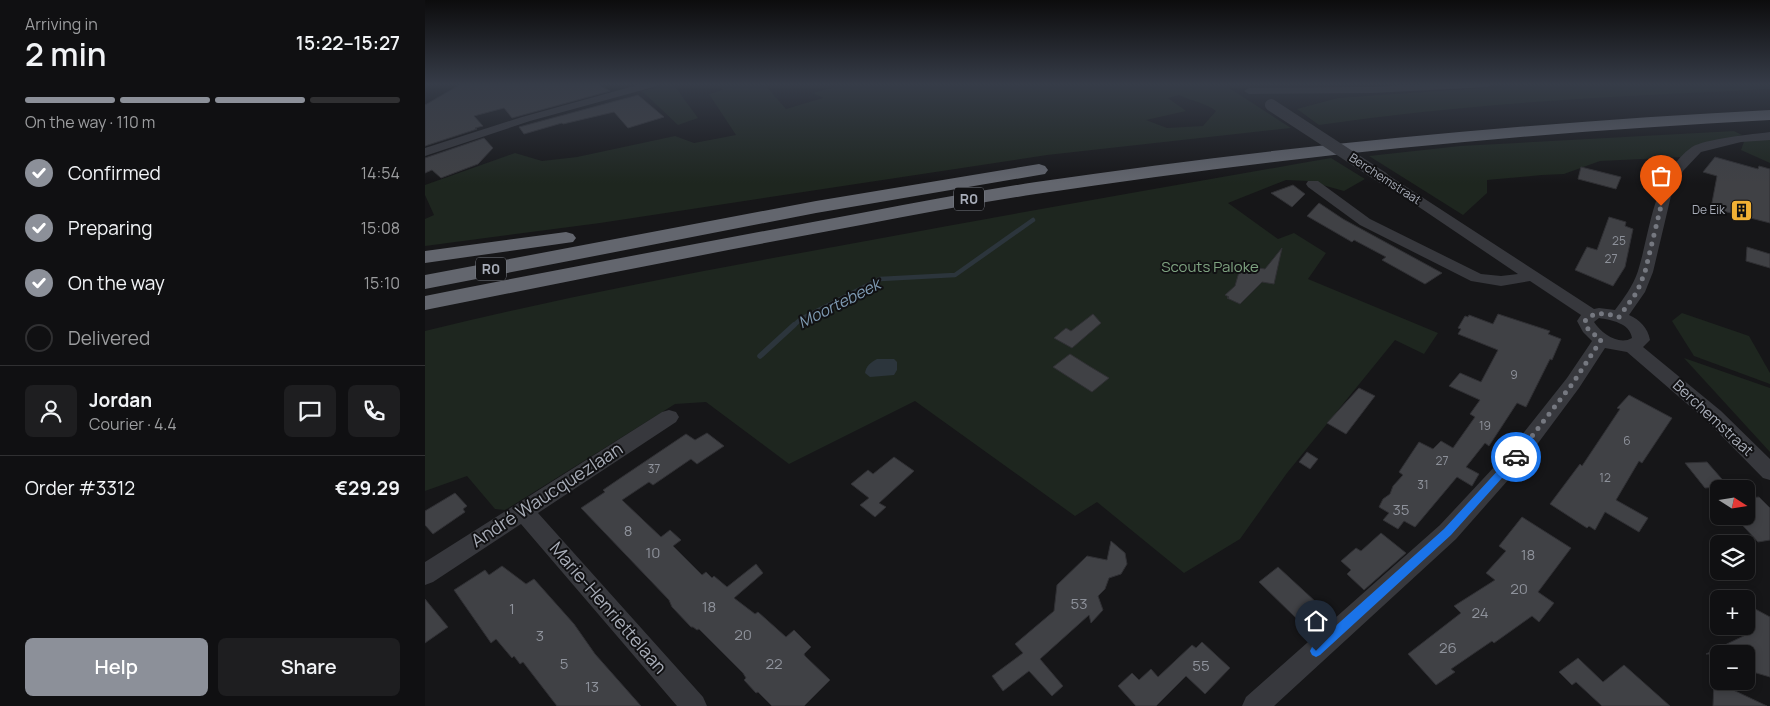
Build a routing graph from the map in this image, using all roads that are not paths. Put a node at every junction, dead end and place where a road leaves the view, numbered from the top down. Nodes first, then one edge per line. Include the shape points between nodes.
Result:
1 (533, 117) edge
2 (1289, 117) edge
3 (1504, 117) edge
4 (1721, 117) edge
5 (1695, 118) junction
6 (1470, 119) dead end
7 (1770, 123) edge
8 (1346, 131) dead end
9 (1770, 136) edge
10 (1288, 138) dead end
11 (425, 152) edge
12 (1141, 156) dead end
13 (1313, 184) dead end
14 (816, 207) junction
15 (743, 240) junction
16 (425, 257) edge
17 (1533, 276) junction
18 (425, 282) edge
19 (425, 303) edge
20 (1592, 315) junction
21 (1619, 317) junction
22 (425, 319) edge
23 (1601, 340) junction
24 (1631, 346) junction
25 (669, 417) dead end
26 (1770, 472) edge
27 (523, 511) junction
28 (425, 574) edge
29 (694, 706) edge
30 (1255, 706) edge

1 - 11 street
2 - 17 street, Berchemstraat, bridge
3 - 6 highway
4 - 5 highway, R0
5 - 7 highway
5 - 15 highway, R0 via 1454,136 1197,165 1033,188
8 - 10 highway
9 - 21 street via 1741,138 1697,149 1677,170 1664,196 1645,272 1637,292
12 - 14 highway, R0
13 - 17 street via 1365,222 1477,278 1501,281
14 - 16 highway via 774,205
14 - 18 highway, R0
15 - 19 highway, R0
15 - 22 highway via 705,257
17 - 20 street, Berchemstraat
20 - 21 street
20 - 23 street via 1585,321 1588,329
21 - 24 street via 1641,335 1641,340
23 - 24 street
23 - 30 street via 1573,383 1517,456 1448,532
24 - 26 street, Berchemstraat via 1714,416
25 - 27 street, André Waucquezlaan
27 - 28 street, André Waucquezlaan
27 - 29 street, Marie-Henriettelaan

